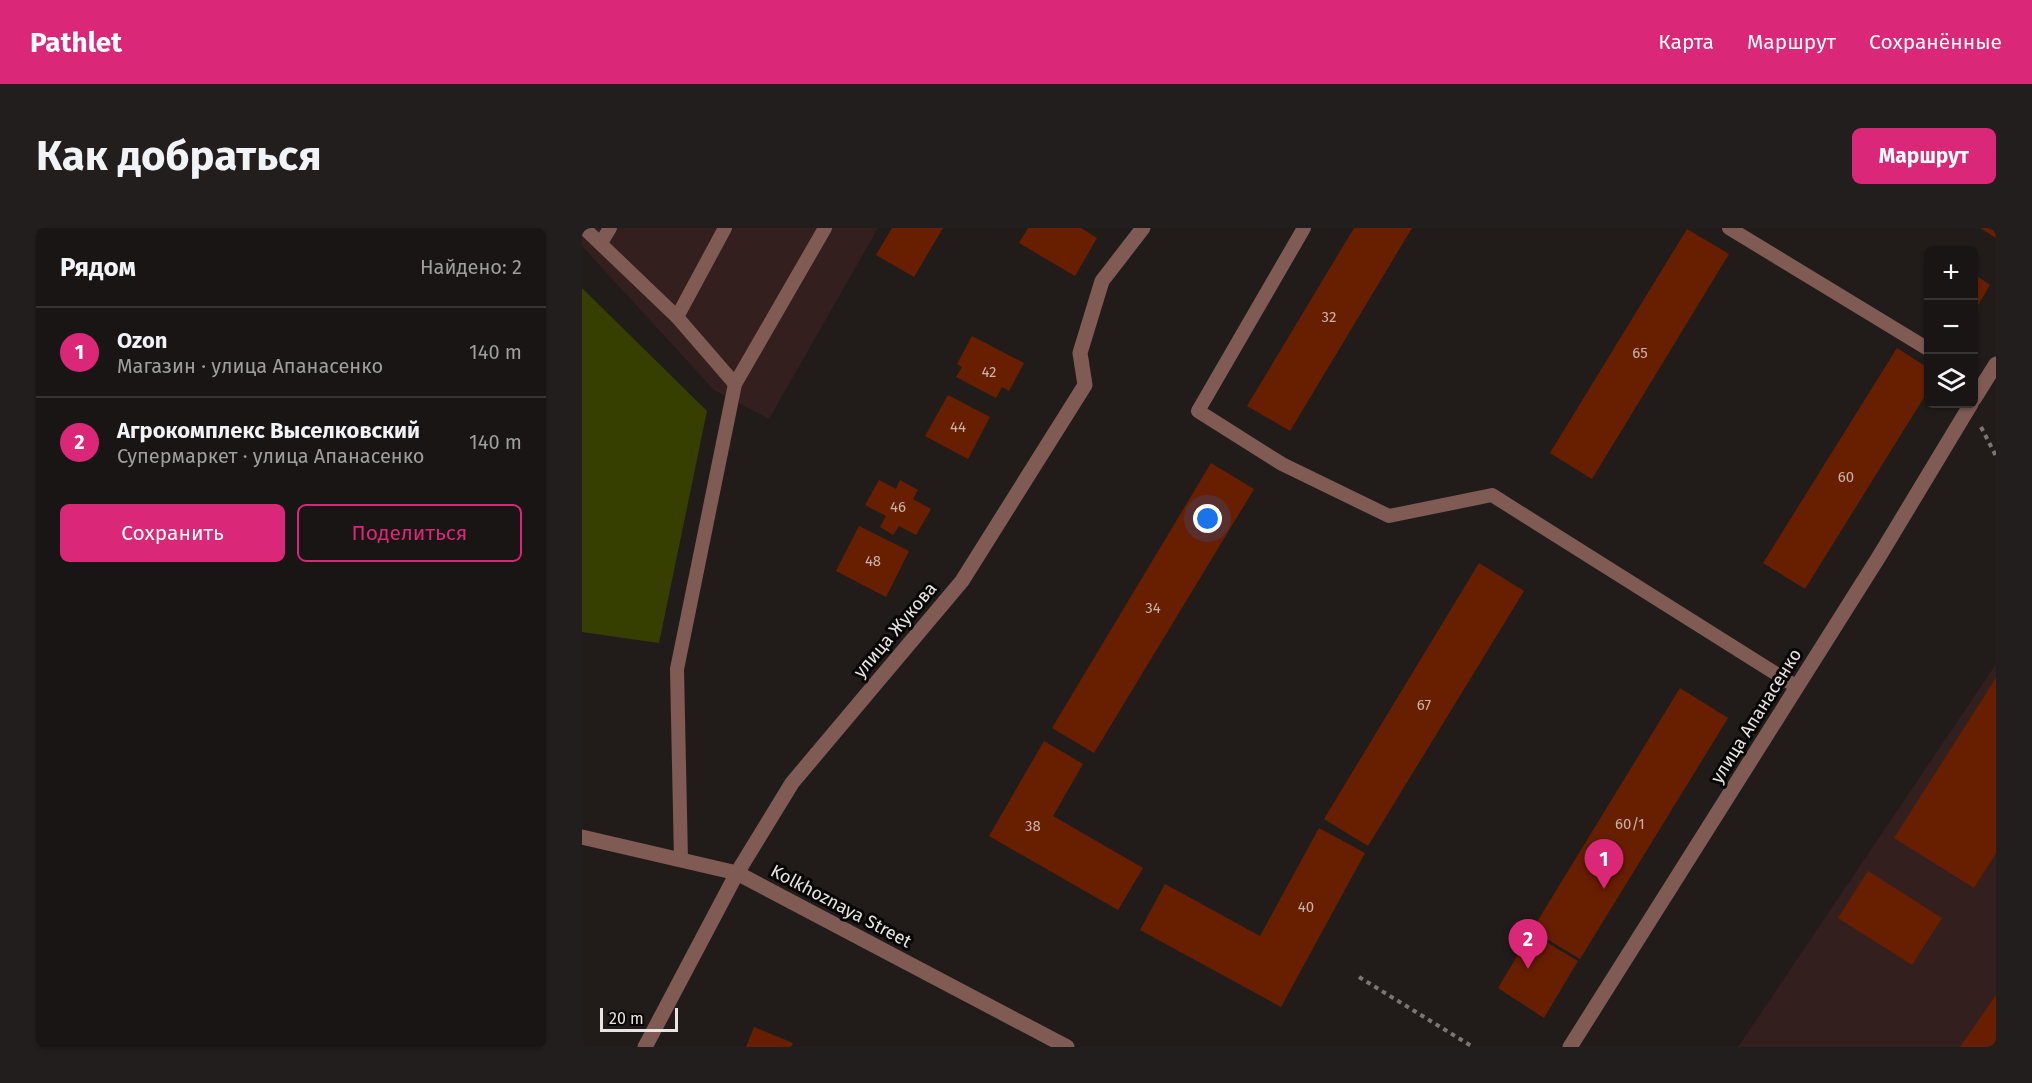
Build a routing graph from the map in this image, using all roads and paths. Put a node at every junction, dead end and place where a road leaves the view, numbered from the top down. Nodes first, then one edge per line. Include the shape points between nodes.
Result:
1 (584, 228) edge
2 (610, 228) edge
3 (725, 228) edge
4 (825, 228) edge
5 (1143, 228) edge
6 (1304, 228) edge
7 (1729, 228) edge
8 (602, 243) junction
9 (677, 317) junction
10 (1924, 346) edge
11 (1996, 364) edge
12 (1979, 379) edge
13 (735, 384) junction
14 (1968, 408) edge
15 (1973, 408) edge
16 (1996, 456) edge
17 (1797, 687) junction
18 (582, 837) edge
19 (681, 860) junction
20 (737, 873) junction
21 (1359, 977) dead end
22 (645, 1047) edge
23 (1067, 1047) edge
24 (1473, 1047) edge
25 (1570, 1047) edge

1 - 8 lane
2 - 8 lane
3 - 9 lane
4 - 13 lane
5 - 20 street, улица Жукова via 1102,281 1080,353 1085,385 968,571 792,783
6 - 17 lane via 1198,411 1282,464 1389,516 1492,495
7 - 10 lane
8 - 9 lane
9 - 13 lane
11 - 12 street, улица Апанасенко
13 - 19 lane via 677,669
14 - 17 street, улица Апанасенко
15 - 16 path
17 - 25 street, улица Апанасенко
18 - 19 street, Kolkhoznaya Street
19 - 20 street, Kolkhoznaya Street
20 - 22 street, улица Жукова
20 - 23 street, Kolkhoznaya Street
21 - 24 path

